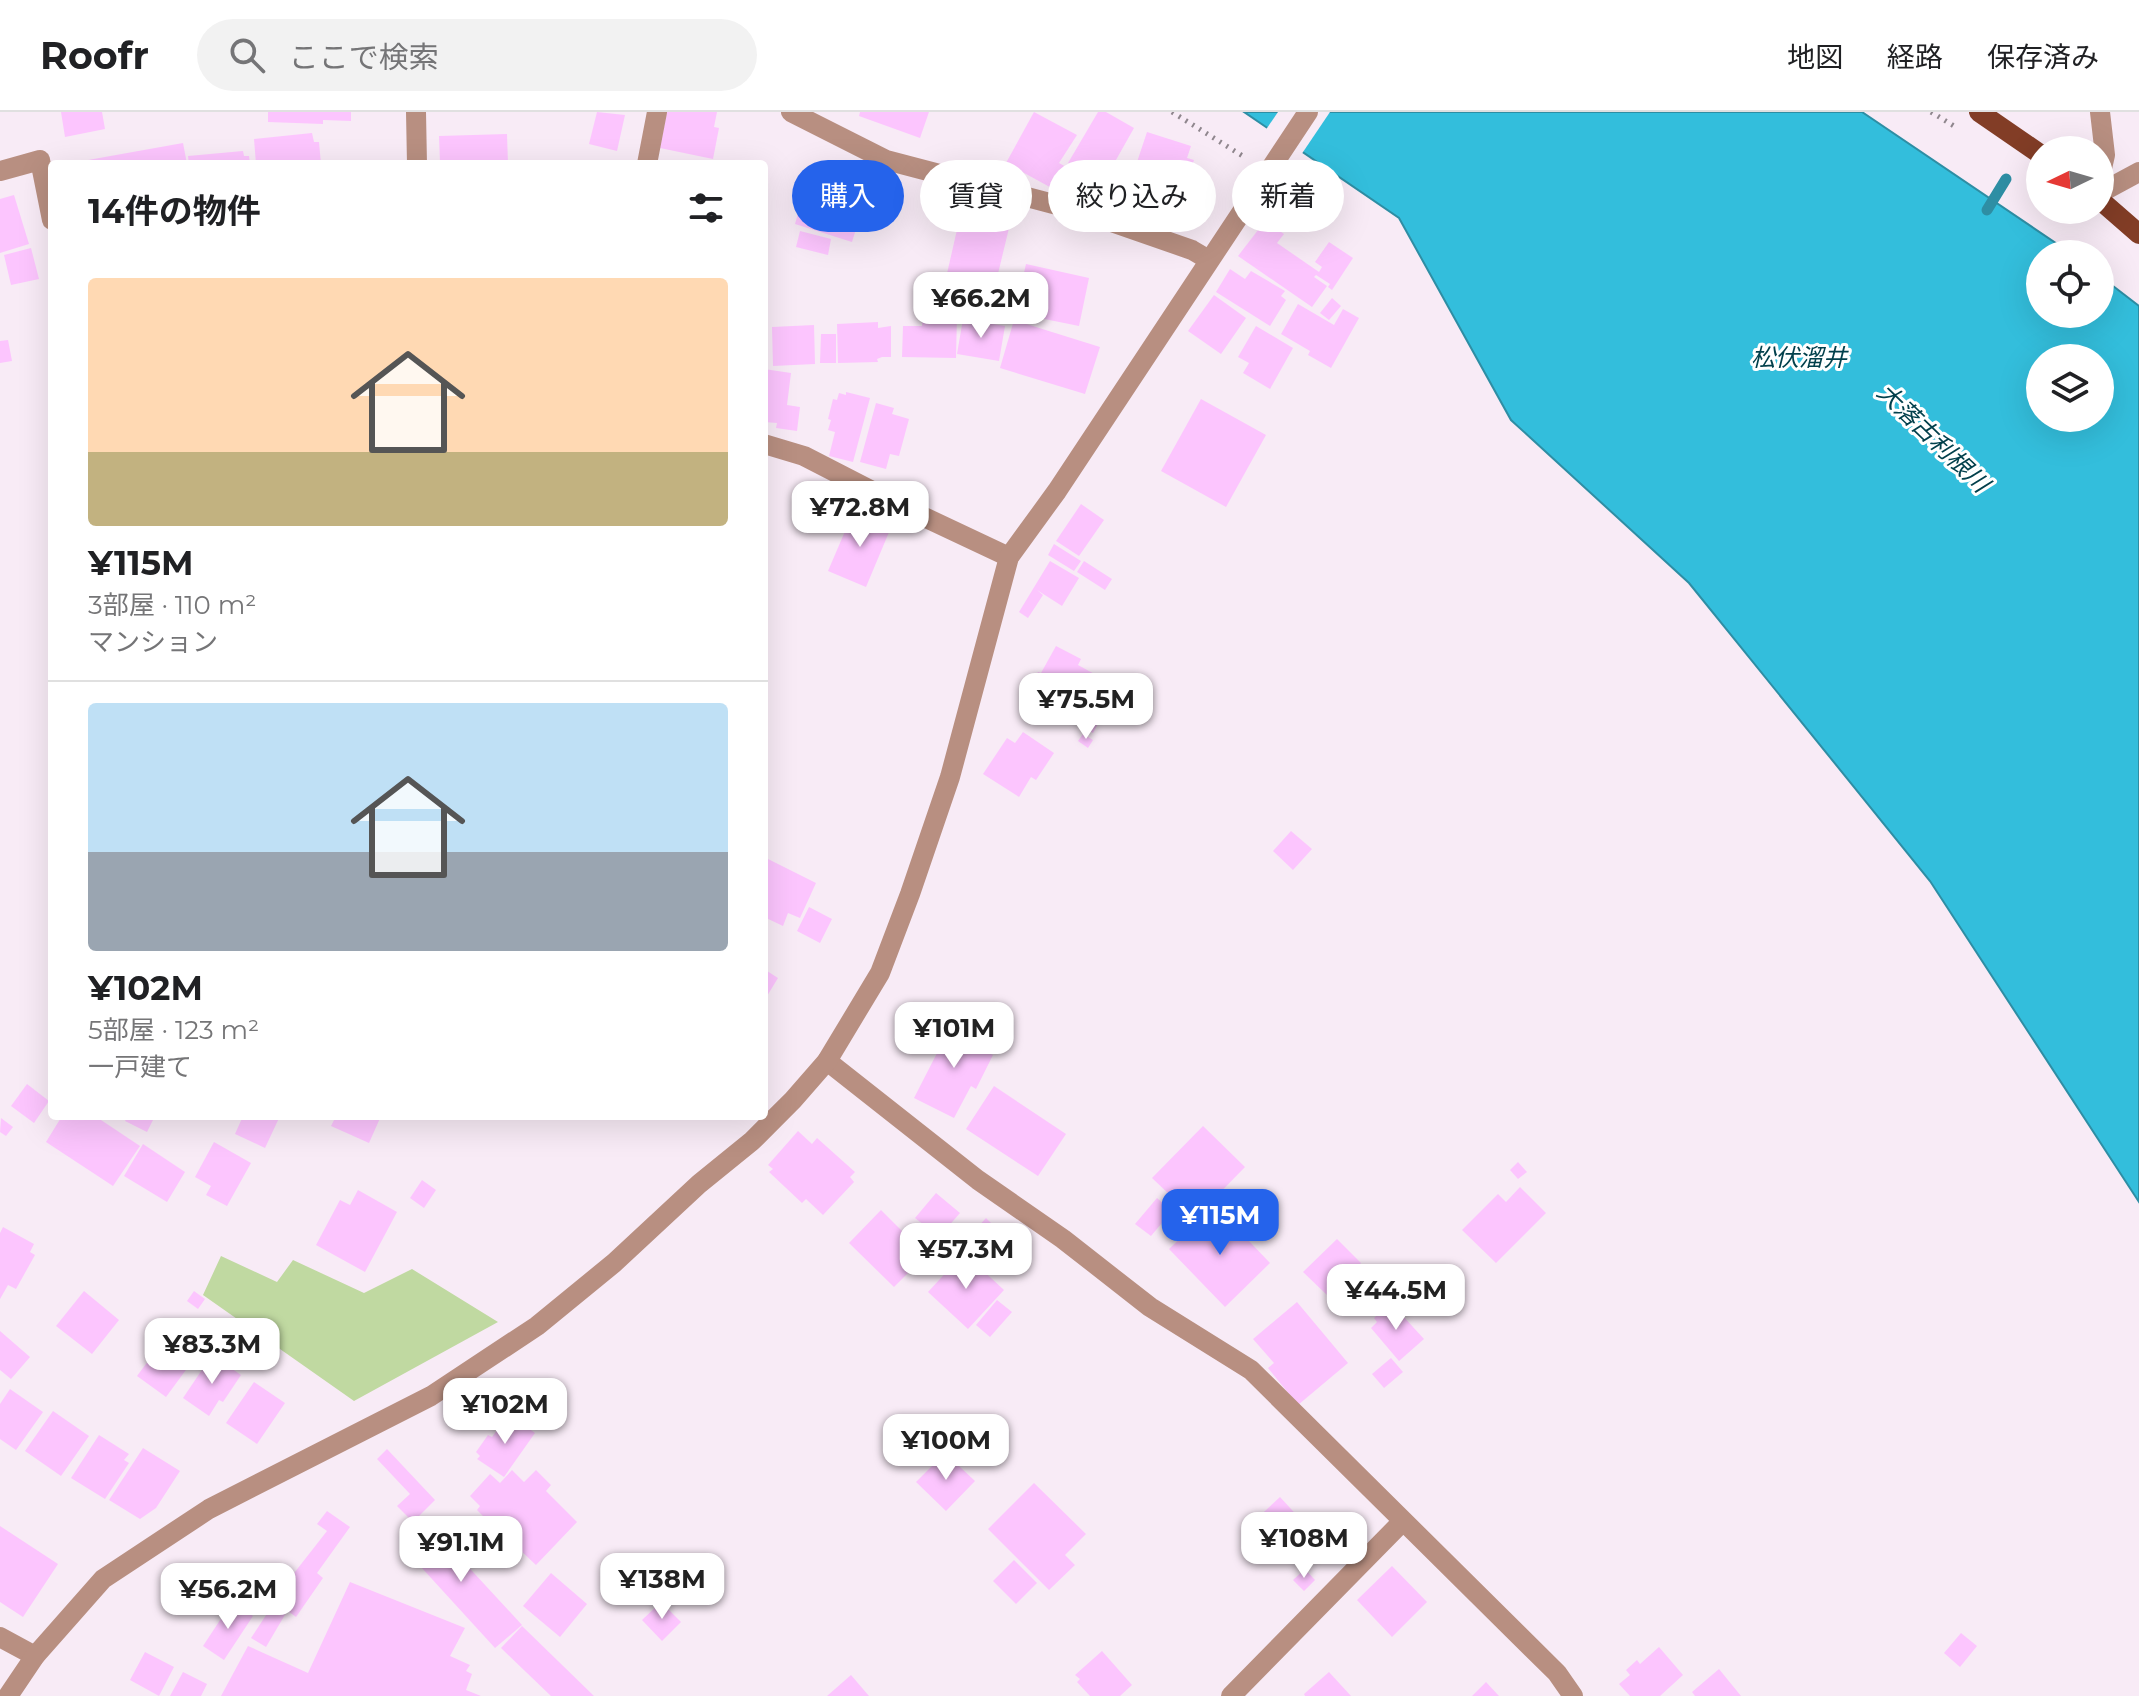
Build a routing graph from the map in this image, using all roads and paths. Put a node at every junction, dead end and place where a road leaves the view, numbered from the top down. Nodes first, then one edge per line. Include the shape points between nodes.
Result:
1 (416, 112) edge
2 (657, 112) edge
3 (791, 112) edge
4 (1172, 112) edge
5 (1308, 112) edge
6 (1979, 112) edge
7 (2100, 112) edge
8 (2103, 136) edge
9 (2026, 144) edge
10 (417, 160) edge
11 (648, 160) edge
12 (1248, 160) edge
13 (0, 171) edge
14 (2139, 172) edge
15 (2114, 185) edge
16 (48, 200) edge
17 (2114, 212) edge
18 (2139, 234) edge
19 (1209, 260) junction
20 (768, 445) edge
21 (1009, 557) junction
22 (827, 1061) junction
23 (1403, 1521) junction
24 (0, 1637) edge
25 (35, 1656) junction
26 (8, 1696) edge
27 (1231, 1696) edge
28 (1573, 1696) edge

1 - 10 street
2 - 11 street
3 - 19 street via 886,160 1080,211
4 - 12 path
5 - 19 street
6 - 9 main road
7 - 8 street
13 - 16 street via 40,160
14 - 15 street
17 - 18 main road
19 - 21 street
20 - 21 street via 804,456
21 - 22 street via 950,777 910,894 880,973
22 - 23 street via 1150,1307 1251,1370
22 - 25 street via 752,1141 537,1326 431,1396 209,1509 103,1579
23 - 27 street
23 - 28 street via 1557,1673
24 - 25 street
25 - 26 street

